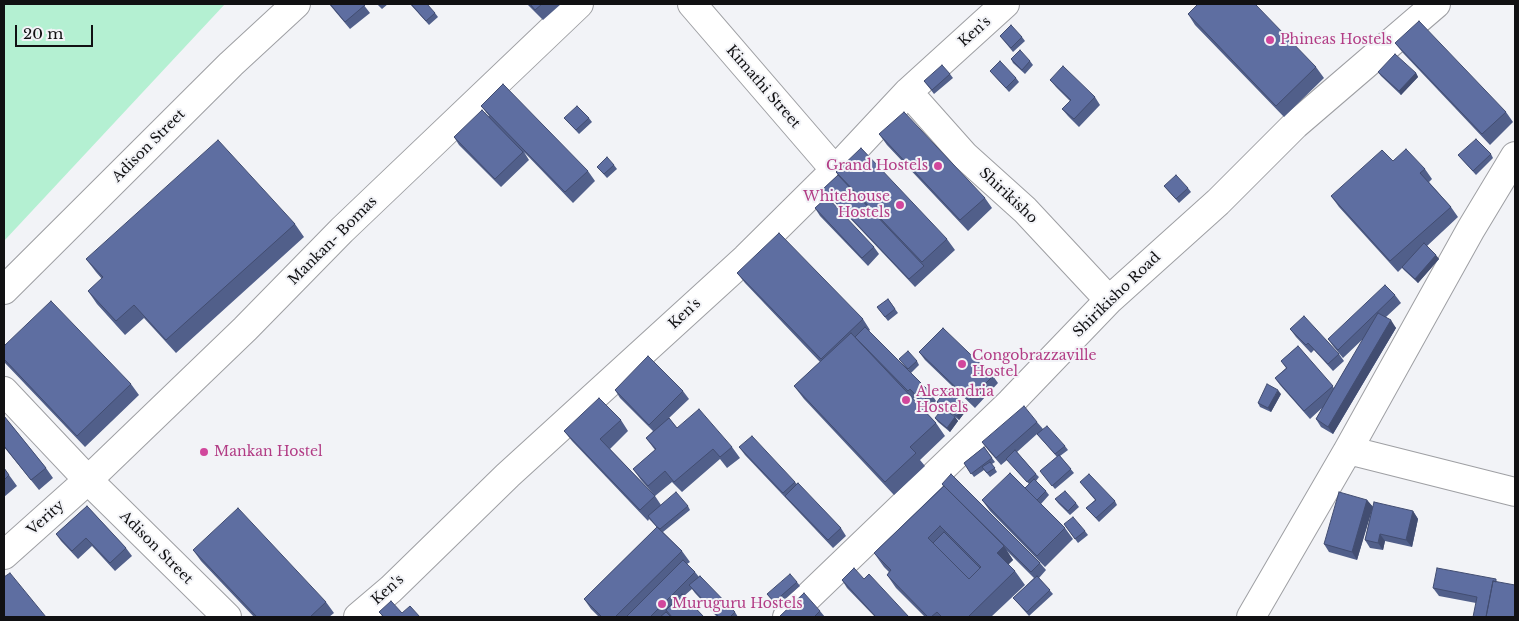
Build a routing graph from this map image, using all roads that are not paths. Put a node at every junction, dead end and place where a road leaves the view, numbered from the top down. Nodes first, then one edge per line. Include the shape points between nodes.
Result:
1 (296, 4) edge
2 (579, 4) edge
3 (692, 4) edge
4 (1005, 4) edge
5 (1436, 4) edge
6 (908, 92) junction
7 (1515, 156) edge
8 (835, 170) junction
9 (4, 290) edge
10 (1109, 300) junction
11 (4, 391) edge
12 (1348, 450) junction
13 (88, 480) junction
14 (1515, 492) edge
15 (4, 555) edge
16 (1257, 616) edge
17 (227, 617) edge
18 (358, 617) edge
19 (787, 617) edge

1 - 9 street, Adison Street via 231,64
2 - 13 street, Mankan- Bomas via 342,230 245,329
3 - 8 street, Kimathi Street
4 - 6 street, Ken's
5 - 10 street, Shirikisho Road via 1295,125 1218,202
6 - 8 street, Ken's
6 - 10 street, Shirikisho via 965,156 1026,210
7 - 12 street
8 - 18 street, Ken's via 746,258
10 - 19 street, Shirikisho Road via 1011,402
11 - 13 street, Adison Street
12 - 14 street
12 - 16 street
13 - 15 street, Verity
13 - 17 street, Adison Street

